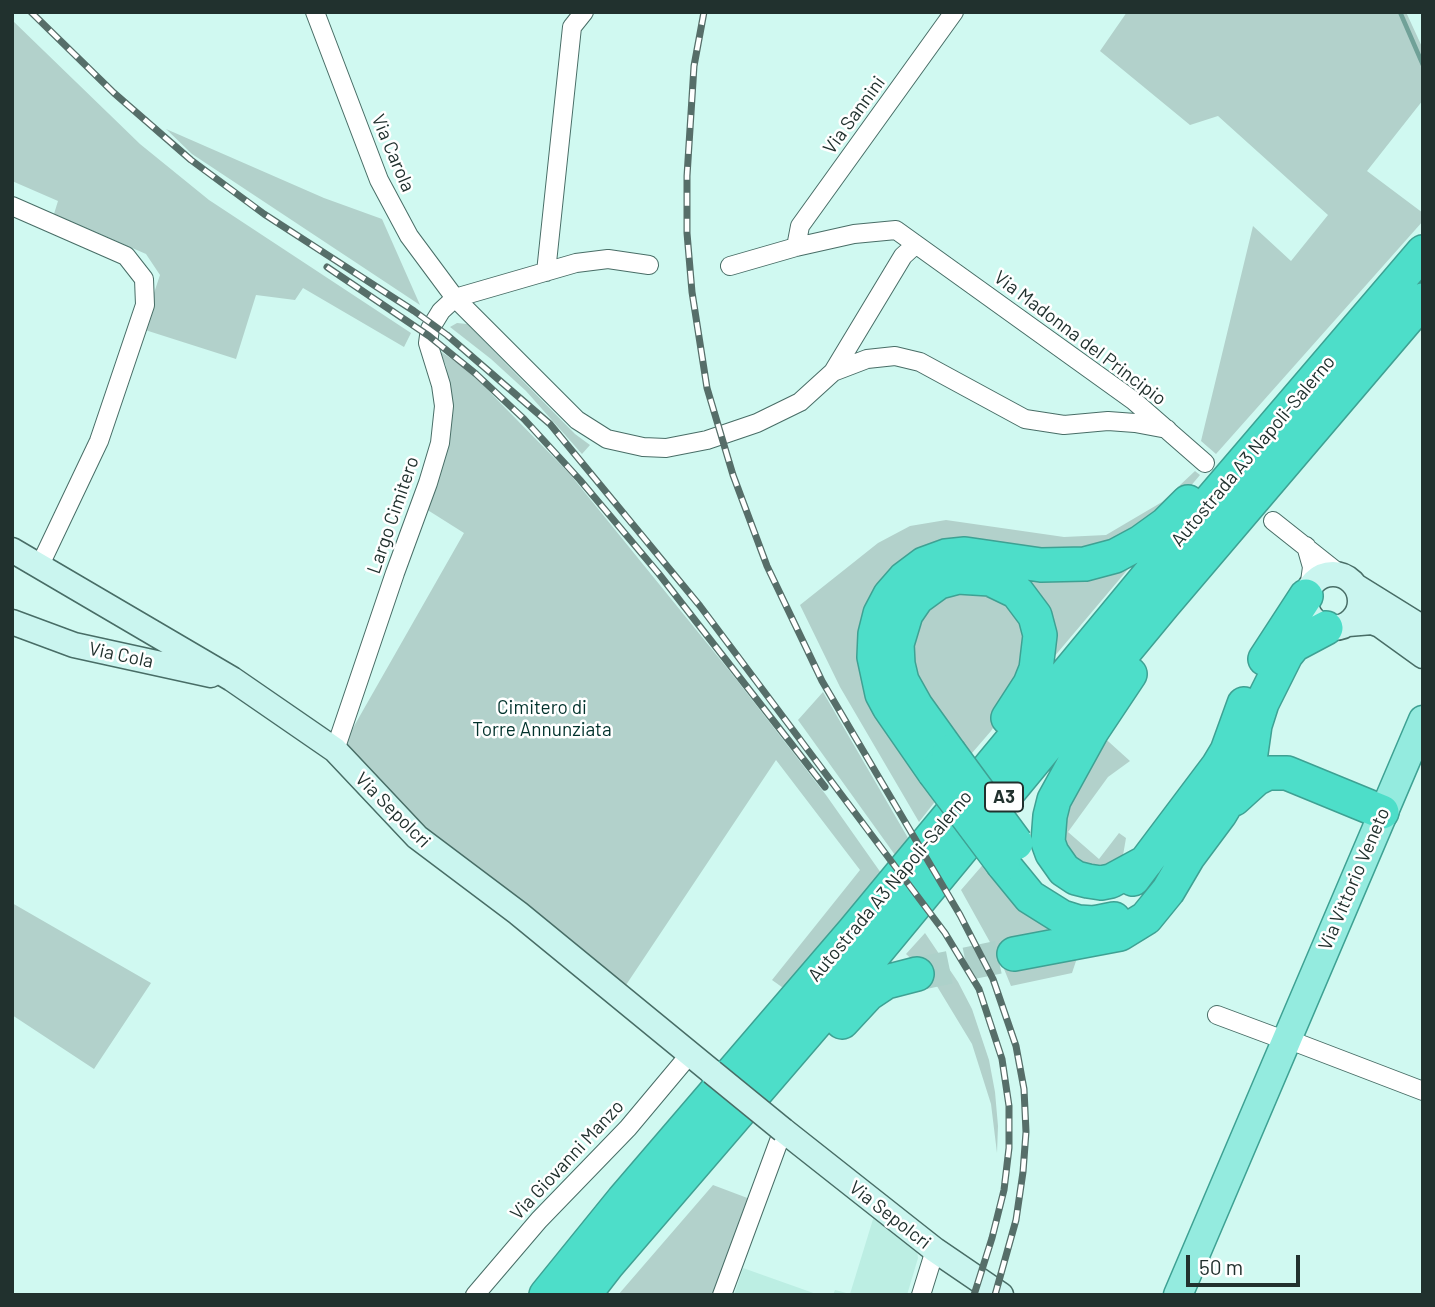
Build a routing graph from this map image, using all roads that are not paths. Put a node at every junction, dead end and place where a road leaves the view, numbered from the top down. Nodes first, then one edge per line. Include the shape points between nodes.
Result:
1 (315, 12) edge
2 (584, 12) edge
3 (954, 12) edge
4 (12, 206) edge
5 (915, 245) junction
6 (796, 247) junction
7 (1423, 252) edge
8 (649, 265) dead end
9 (730, 266) dead end
10 (546, 272) junction
11 (455, 298) junction
12 (1423, 300) edge
13 (1360, 325) junction
14 (833, 372) junction
15 (1167, 429) junction
16 (1205, 463) dead end
17 (1276, 471) junction
18 (1273, 521) dead end
19 (1306, 546) junction
20 (12, 550) edge
21 (40, 565) junction
22 (1348, 581) junction
23 (1308, 592) junction
24 (12, 622) edge
25 (1337, 626) junction
26 (1423, 628) edge
27 (1423, 656) edge
28 (232, 680) junction
29 (1423, 720) edge
30 (335, 750) junction
31 (942, 762) junction
32 (1382, 812) junction
33 (1220, 814) junction
34 (1009, 853) junction
35 (1188, 858) junction
36 (914, 859) junction
37 (1146, 862) junction
38 (1014, 954) tunnel mouth
39 (917, 974) tunnel mouth
40 (1217, 1015) dead end
41 (1287, 1039) junction
42 (690, 1054) junction
43 (1423, 1091) edge
44 (783, 1130) junction
45 (639, 1227) junction
46 (935, 1250) junction
47 (475, 1295) edge
48 (547, 1295) edge
49 (584, 1295) edge
50 (722, 1295) edge
51 (921, 1295) edge
52 (1002, 1295) edge
53 (1178, 1295) edge

1 - 11 street, Via Carola via 379,180 409,236
2 - 10 street via 572,27
3 - 6 street, Via Sannini via 800,226
4 - 21 street via 126,256 144,279 145,305 99,441
5 - 6 street, Via Madonna del Principio via 896,230 885,229
5 - 14 street via 903,256
5 - 15 street, Via Madonna del Principio
6 - 9 street, Via Madonna del Principio
7 - 13 highway, Autostrada A3 Napoli-Salerno / A3
8 - 10 street via 608,259
10 - 11 street
11 - 14 street, Via Madonna del Principio via 577,420 623,444 666,448 732,432 800,402
11 - 30 street, Largo Cimitero via 430,328 428,343 444,406 440,443
12 - 17 highway, Autostrada A3 Napoli-Salerno / A3
13 - 31 highway via 1311,364 1198,492 1167,524 1141,542 1115,556 1062,566 965,554 946,556 904,579 880,614 874,657 888,707
13 - 36 highway, Autostrada A3 Napoli-Salerno / A3
14 - 15 street, Via Madonna del Principio via 867,359 895,356 920,362 1025,419 1064,425 1108,421
15 - 16 street
17 - 37 highway via 1223,553 1129,674 1054,800 1048,842 1064,870 1101,883
17 - 45 highway, Autostrada A3 Napoli-Salerno / A3 via 859,972
18 - 19 street
19 - 22 street
19 - 23 street via 1311,567
20 - 21 street, Via Sepolcri
21 - 28 street, Via Sepolcri
22 - 23 street via 1326,575 1313,582
22 - 25 street via 1359,594 1360,607
22 - 26 street
23 - 25 street via 1312,619
23 - 37 highway via 1260,667 1227,751
24 - 28 street, Via Cola via 74,645
25 - 27 street via 1372,622
25 - 33 highway via 1294,645 1277,670 1262,703 1246,767
28 - 30 street, Via Sepolcri
29 - 32 main road, Via Vittorio Veneto
30 - 42 street, Via Sepolcri via 416,837 529,922
31 - 34 highway, bridge
31 - 36 highway via 902,681 897,644 916,598 939,582 974,576 1007,586 1035,616 1040,635 1036,670 1019,703 953,789
32 - 33 highway via 1287,772 1256,779
32 - 41 main road, Via Vittorio Veneto
33 - 35 highway
34 - 35 highway via 1030,897 1045,909 1094,923 1145,902
34 - 37 highway via 1058,890 1082,901 1116,895
35 - 38 highway via 1168,891 1134,927 1102,938
36 - 48 highway, Autostrada A3 Napoli-Salerno / A3
39 - 45 highway via 886,982 868,994 745,1130
40 - 41 street
41 - 43 street
41 - 53 main road, Via Vittorio Veneto
42 - 44 street, Via Sepolcri, bridge
42 - 47 street, Via Giovanni Manzo via 628,1129 538,1221
44 - 46 street, Via Sepolcri
44 - 50 street
45 - 49 highway, Autostrada A3 Napoli-Salerno / A3
46 - 51 street
46 - 52 street, Via Sepolcri

